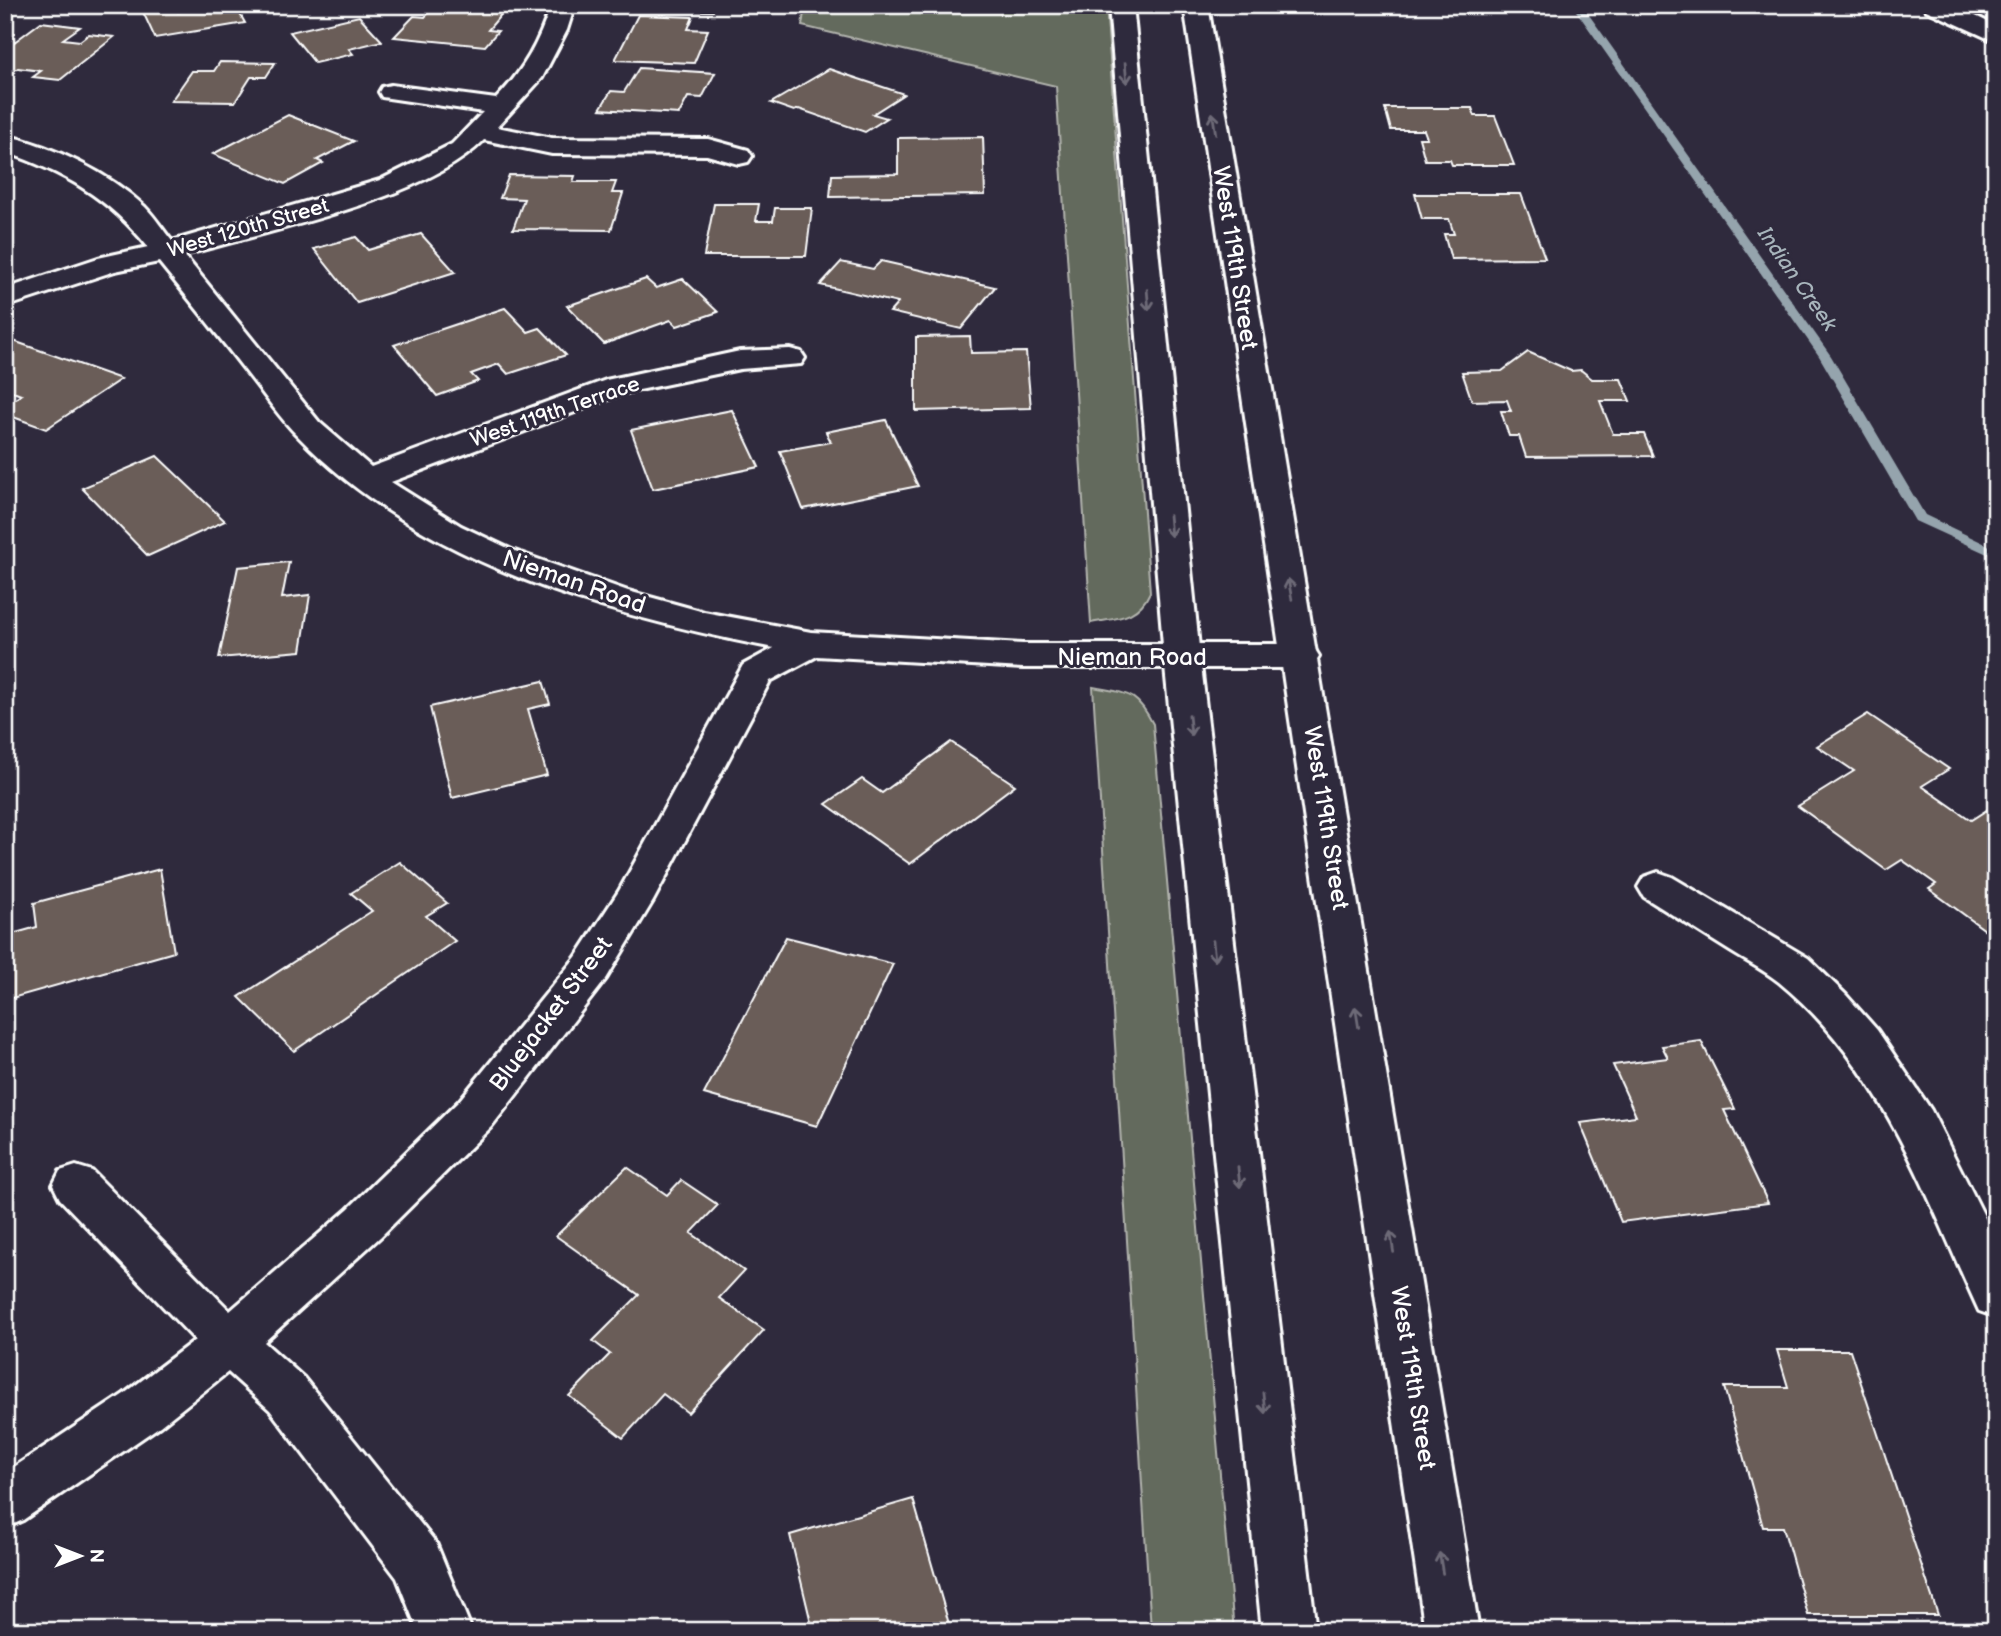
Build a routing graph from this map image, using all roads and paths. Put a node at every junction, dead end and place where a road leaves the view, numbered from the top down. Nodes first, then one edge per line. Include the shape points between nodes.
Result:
1 (563, 5) edge
2 (1121, 5) edge
3 (1196, 5) edge
4 (1934, 5) edge
5 (1996, 35) edge
6 (391, 92) dead end
7 (503, 107) junction
8 (478, 131) junction
9 (5, 143) edge
10 (739, 156) dead end
11 (165, 252) junction
12 (5, 298) edge
13 (790, 358) dead end
14 (366, 480) junction
15 (811, 644) junction
16 (1301, 656) junction
17 (1182, 657) junction
18 (1658, 887) dead end
19 (76, 1185) dead end
20 (1996, 1296) edge
21 (229, 1342) junction
22 (5, 1503) edge
23 (445, 1631) edge
24 (1289, 1631) edge
25 (1452, 1631) edge

1 - 7 street, West 120th Street via 530,78
2 -> 17 street
16 -> 3 street, West 119th Street
4 - 5 street
6 - 7 street
7 - 8 street, West 120th Street
8 - 10 street via 552,146 708,147
8 - 11 street, West 120th Street via 461,149 389,186
9 - 11 street, Nieman Road via 90,180 135,213
11 - 12 street, West 120th Street via 108,264
11 - 14 street, Nieman Road via 308,429
13 - 14 street, West 119th Terrace via 740,360 617,386
14 - 15 street, Nieman Road via 449,533 513,562 704,623
15 - 17 street, Nieman Road via 1023,656
15 - 21 street, Bluejacket Street via 756,673 633,901 591,968 475,1114 364,1223
16 - 17 street, Nieman Road
25 -> 16 street, West 119th Street
17 -> 24 street
18 - 20 street via 1796,972 1875,1057 1930,1151
19 - 21 street
21 - 22 street, Bluejacket Street via 142,1410
21 - 23 street via 287,1394 417,1561

